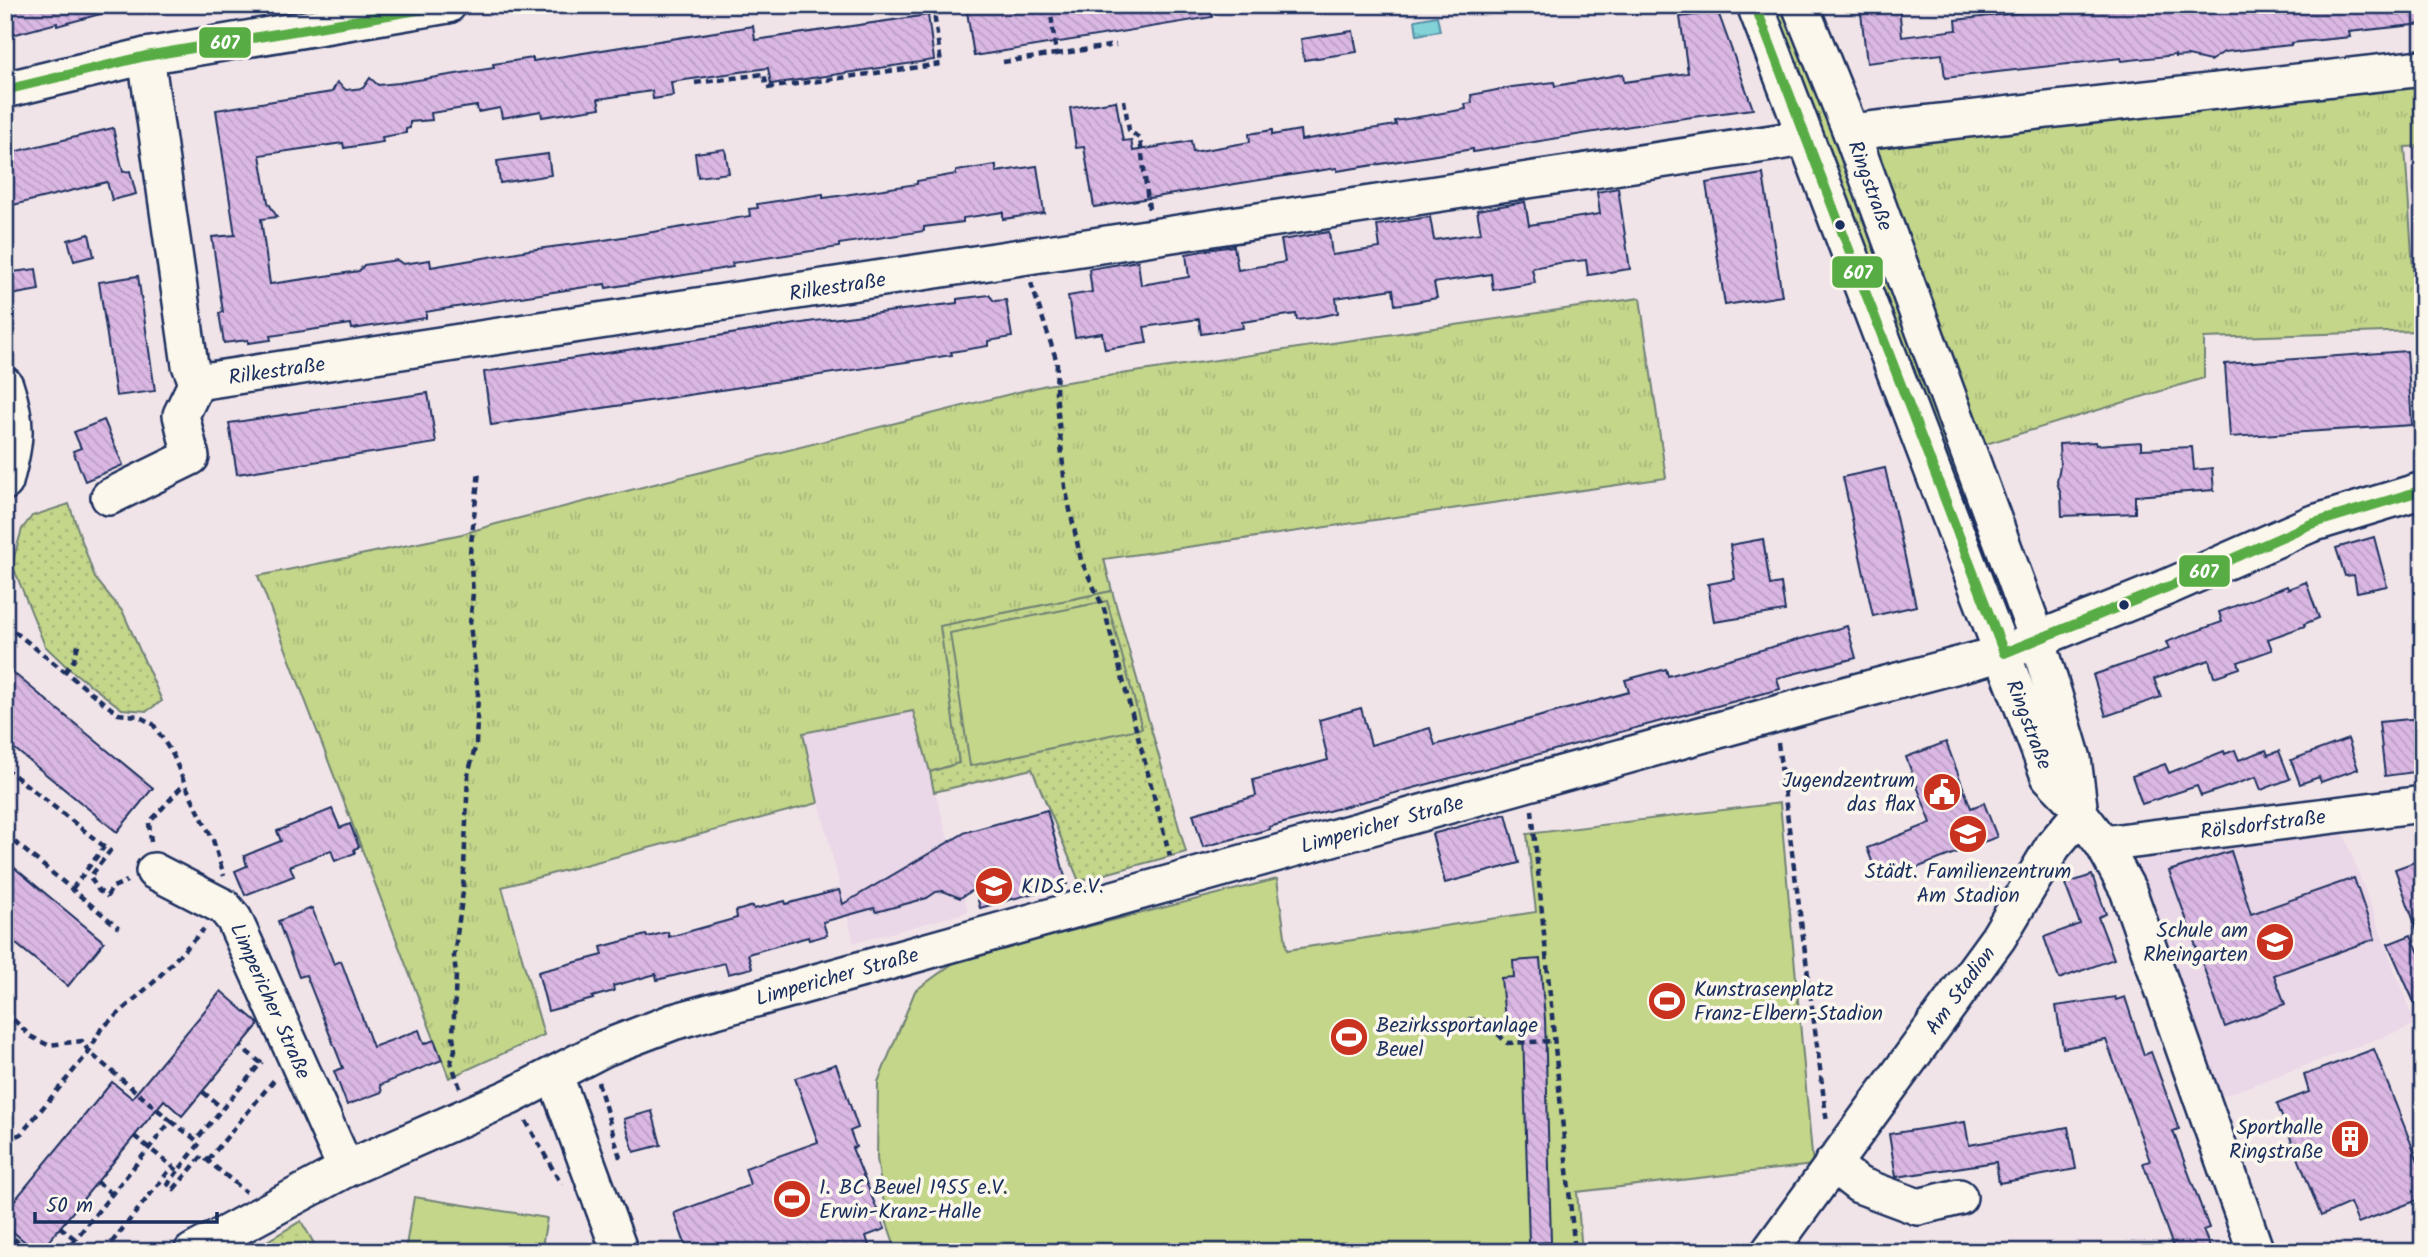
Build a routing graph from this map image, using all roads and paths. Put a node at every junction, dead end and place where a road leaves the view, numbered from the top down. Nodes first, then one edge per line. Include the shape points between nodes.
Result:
1 (448, 5) edge
2 (933, 5) edge
3 (1050, 5) edge
4 (1755, 5) edge
5 (1800, 5) edge
6 (1116, 45) dead end
7 (1056, 54) junction
8 (146, 57) junction
9 (1003, 62) dead end
10 (2423, 68) edge
11 (695, 83) dead end
12 (5, 90) edge
13 (1124, 100) dead end
14 (1851, 132) junction
15 (1805, 138) junction
16 (1153, 238) junction
17 (1023, 259) junction
18 (197, 382) junction
19 (8, 405) edge
20 (479, 471) dead end
21 (5, 482) edge
22 (2423, 489) edge
23 (109, 497) dead end
24 (5, 624) edge
25 (79, 641) dead end
26 (2038, 641) junction
27 (2004, 653) junction
28 (65, 672) junction
29 (1775, 715) junction
30 (5, 768) edge
31 (185, 784) junction
32 (1530, 784) junction
33 (2423, 804) edge
34 (2079, 810) junction
35 (5, 834) edge
36 (2103, 844) junction
37 (104, 847) junction
38 (154, 871) junction
39 (1176, 881) junction
40 (72, 889) junction
41 (224, 907) junction
42 (119, 928) dead end
43 (5, 1011) edge
44 (1468, 1018) dead end
45 (1554, 1041) junction
46 (240, 1046) dead end
47 (89, 1052) junction
48 (295, 1056) junction
49 (591, 1056) junction
50 (555, 1076) junction
51 (203, 1092) dead end
52 (510, 1097) junction
53 (222, 1108) junction
54 (473, 1114) junction
55 (171, 1121) junction
56 (135, 1136) dead end
57 (5, 1140) edge
58 (200, 1143) dead end
59 (149, 1148) junction
60 (208, 1160) junction
61 (1832, 1164) junction
62 (172, 1167) junction
63 (346, 1169) junction
64 (178, 1171) junction
65 (624, 1171) dead end
66 (97, 1182) dead end
67 (112, 1194) junction
68 (566, 1194) dead end
69 (1959, 1197) dead end
70 (268, 1210) junction
71 (60, 1227) dead end
72 (5, 1231) edge
73 (75, 1239) junction
74 (30, 1252) edge
75 (65, 1252) edge
76 (104, 1252) edge
77 (192, 1252) edge
78 (620, 1252) edge
79 (1575, 1252) edge
80 (1769, 1252) edge
81 (2256, 1252) edge

1 - 8 street
2 - 11 path via 941,64 767,88 764,74
3 - 7 path
4 - 15 street, Ringstraße
5 - 14 street, Ringstraße
6 - 7 path
7 - 9 path
8 - 12 street
8 - 18 street via 190,365
10 - 14 street
13 - 16 path via 1129,131 1140,139
14 - 26 street, Ringstraße
15 - 16 street, Rilkestraße
15 - 27 street, Ringstraße
16 - 17 street, Rilkestraße
17 - 18 street, Rilkestraße
17 - 39 path via 1057,362 1065,487 1081,560 1104,609
18 - 23 street via 181,415 191,457
19 - 21 street via 15,440
20 - 54 path via 470,553 470,624 478,694 476,744 468,775 451,1062
22 - 26 street, Limpericher Straße via 2311,524
24 - 28 path
25 - 28 path
26 - 27 street, Limpericher Straße
26 - 34 street, Ringstraße via 2073,759
27 - 29 street, Limpericher Straße
27 - 34 street, Ringstraße via 2049,776
28 - 31 path via 118,714 138,716 153,724
29 - 32 street, Limpericher Straße
29 - 61 path
30 - 37 path
31 - 38 path via 149,823
31 - 41 path via 213,840 225,879
32 - 39 street, Limpericher Straße
32 - 45 path
33 - 36 street, Rölsdorfstraße
34 - 36 street, Ringstraße
34 - 61 street, Am Stadion via 1998,938
35 - 40 path
36 - 81 street, Ringstraße via 2128,890
37 - 38 path via 110,851 90,877 107,896 113,887
37 - 40 path
38 - 41 street, Limpericher Straße
39 - 49 street, Limpericher Straße via 673,1021
40 - 42 path
41 - 47 path via 155,981 101,1030
41 - 48 street, Limpericher Straße via 242,934
43 - 47 path via 30,1036 48,1045 82,1041
44 - 45 path via 1484,1020 1507,1043
45 - 79 path
46 - 53 path via 261,1063
47 - 55 path
47 - 57 path via 21,1135
48 - 60 path
48 - 63 street, Limpericher Straße
49 - 50 street, Limpericher Straße
49 - 65 path
50 - 52 street, Limpericher Straße
50 - 78 street
51 - 53 path
52 - 54 street, Limpericher Straße
52 - 68 path via 536,1135
53 - 55 path via 196,1140
54 - 63 street, Limpericher Straße
55 - 59 path
56 - 59 path
58 - 64 path
59 - 62 path
59 - 67 path
60 - 64 path via 202,1156 174,1189 169,1184
60 - 70 path
61 - 69 street via 1859,1185 1918,1207
61 - 80 street, Am Stadion
62 - 64 path
62 - 76 path
63 - 70 street, Limpericher Straße
66 - 67 path
67 - 73 path
70 - 77 street, Limpericher Straße
71 - 73 path
72 - 74 path
73 - 75 path

